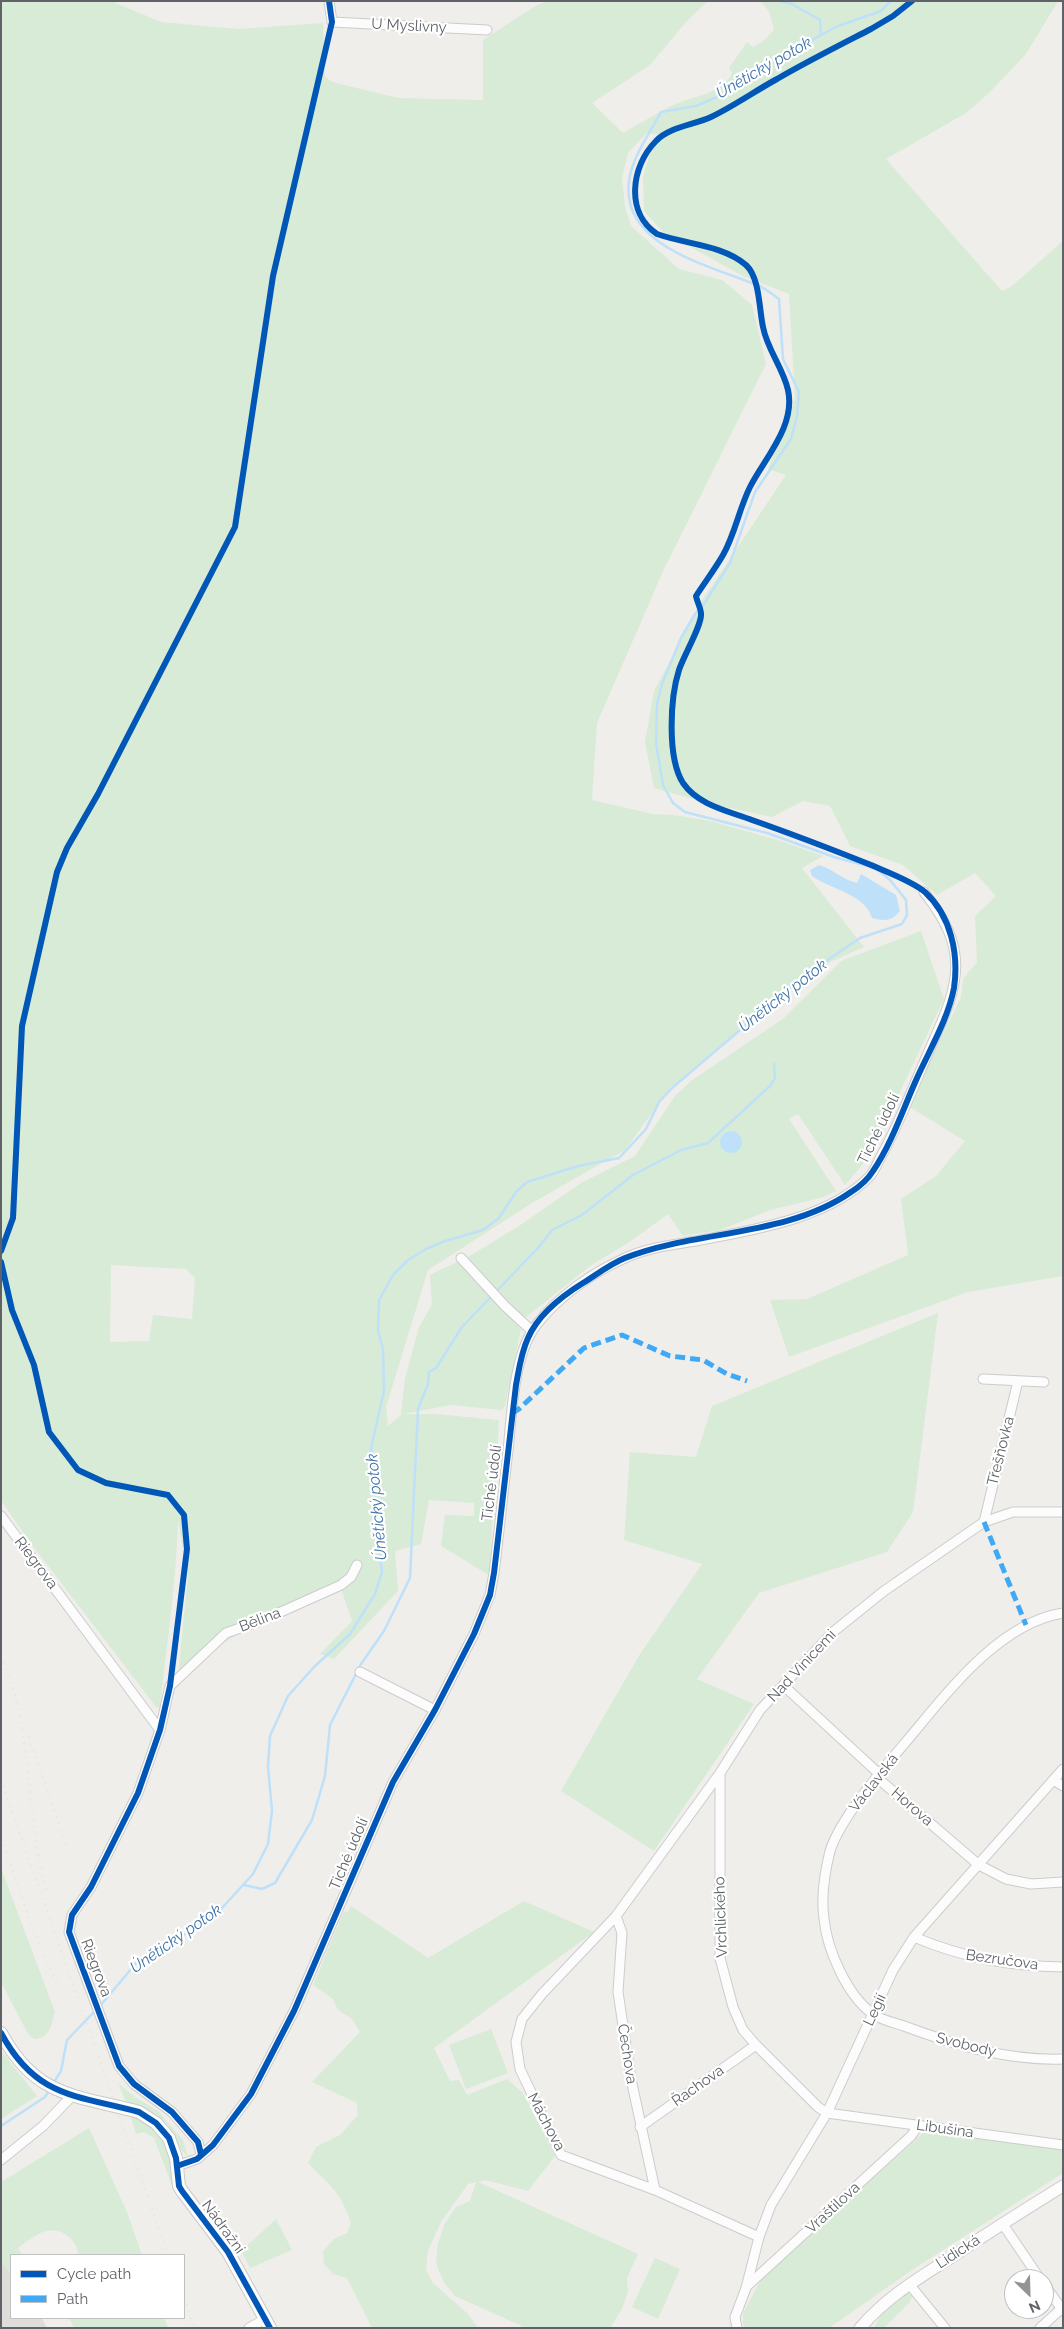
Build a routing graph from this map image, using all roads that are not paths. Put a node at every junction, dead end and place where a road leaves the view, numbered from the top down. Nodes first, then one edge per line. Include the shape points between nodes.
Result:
1 (329, 1) edge
2 (487, 30) dead end
3 (924, 892) dead end
4 (461, 1258) dead end
5 (532, 1331) junction
6 (983, 1379) dead end
7 (1018, 1381) junction
8 (1044, 1382) dead end
9 (1063, 1512) edge
10 (1, 1516) edge
11 (984, 1522) junction
12 (357, 1565) dead end
13 (1063, 1613) edge
14 (360, 1672) dead end
15 (170, 1686) joint
16 (784, 1686) junction
17 (435, 1710) junction
18 (160, 1730) junction
19 (1063, 1769) edge
20 (720, 1773) junction
21 (879, 1776) junction
22 (1053, 1780) junction
23 (1063, 1786) edge
24 (979, 1865) junction
25 (1063, 1882) edge
26 (616, 1916) junction
27 (914, 1937) junction
28 (1063, 1967) edge
29 (873, 2015) junction
30 (1, 2033) edge
31 (756, 2045) junction
32 (1063, 2059) edge
33 (66, 2095) junction
34 (827, 2113) junction
35 (918, 2126) junction
36 (640, 2127) junction
37 (1063, 2145) edge
38 (201, 2154) junction
39 (1, 2160) edge
40 (177, 2166) junction
41 (1063, 2186) edge
42 (655, 2190) junction
43 (1002, 2223) junction
44 (759, 2237) junction
45 (1033, 2269) edge
46 (909, 2284) junction
47 (746, 2288) junction
48 (1054, 2298) edge
49 (1062, 2310) edge
50 (268, 2324) edge
51 (249, 2328) edge
52 (737, 2328) edge
53 (860, 2328) edge
54 (945, 2328) edge
55 (1040, 2328) edge

1 - 2 street, U Myslivny via 332,22
3 - 5 street, Tiché údolí via 951,934 956,968 953,990 946,1014 872,1174 854,1191 830,1205 790,1219 660,1247 623,1259 571,1290
4 - 5 street
5 - 17 street, Tiché údolí via 523,1352 516,1385 490,1596
6 - 7 street
7 - 8 street
7 - 11 street, Třešňovka
9 - 11 street, Nad Vinicemi via 1012,1512
10 - 18 street, Riegrova
11 - 16 street, Nad Vinicemi via 833,1632
12 - 15 street, Bělina via 351,1577 341,1585 226,1633
13 - 21 street, Václavská via 1026,1625 997,1644 946,1692
14 - 17 street
15 - 18 street, Riegrova
16 - 20 street, Nad Vinicemi via 760,1710
16 - 21 street, Horova
17 - 38 street, Tiché údolí via 394,1782 294,2011 252,2094 213,2144
18 - 38 street, Riegrova via 138,1793 91,1887 72,1915 69,1932 117,2061 134,2084 172,2112 198,2142
19 - 22 street, Legií
20 - 26 street, Nad Vinicemi
20 - 31 street, Vrchlického via 720,1958 733,2007 743,2030
21 - 24 street, Horova
21 - 29 street, Václavská via 845,1821 830,1851 824,1918 832,1954 852,1993
22 - 23 street
22 - 24 street, Legií
24 - 25 street, Horova via 1006,1879 1031,1884
24 - 27 street, Legií
26 - 36 street, Čechova via 622,1933 618,1992
26 - 42 street, Máchova via 522,2019 516,2042 520,2069 561,2154
27 - 28 street, Bezručova via 974,1958 1024,1966
27 - 29 street, Legií via 893,1970
29 - 32 street, Svobody via 952,2044 1005,2055
29 - 34 street, Legií
30 - 33 main road, Nádražní via 23,2065 44,2083
31 - 34 street, Vrchlického
31 - 36 street, Řachova
33 - 39 street via 43,2126
33 - 40 main road, Nádražní via 149,2117 169,2138
34 - 35 street, Libušina
34 - 44 street, Legií via 771,2205
35 - 37 street, Libušina
35 - 47 street, Vraštilova
36 - 42 street, Čechova
38 - 40 street via 195,2160
40 - 50 main road, Nádražní via 182,2191 228,2252
41 - 43 street, Lidická
42 - 44 street, Máchova
43 - 45 street
43 - 46 street, Lidická
44 - 47 street, Legií
46 - 53 street, Lidická via 879,2306
46 - 54 street
47 - 52 street, Legií via 735,2317
48 - 49 street
49 - 55 street
50 - 51 street, Nádražní

